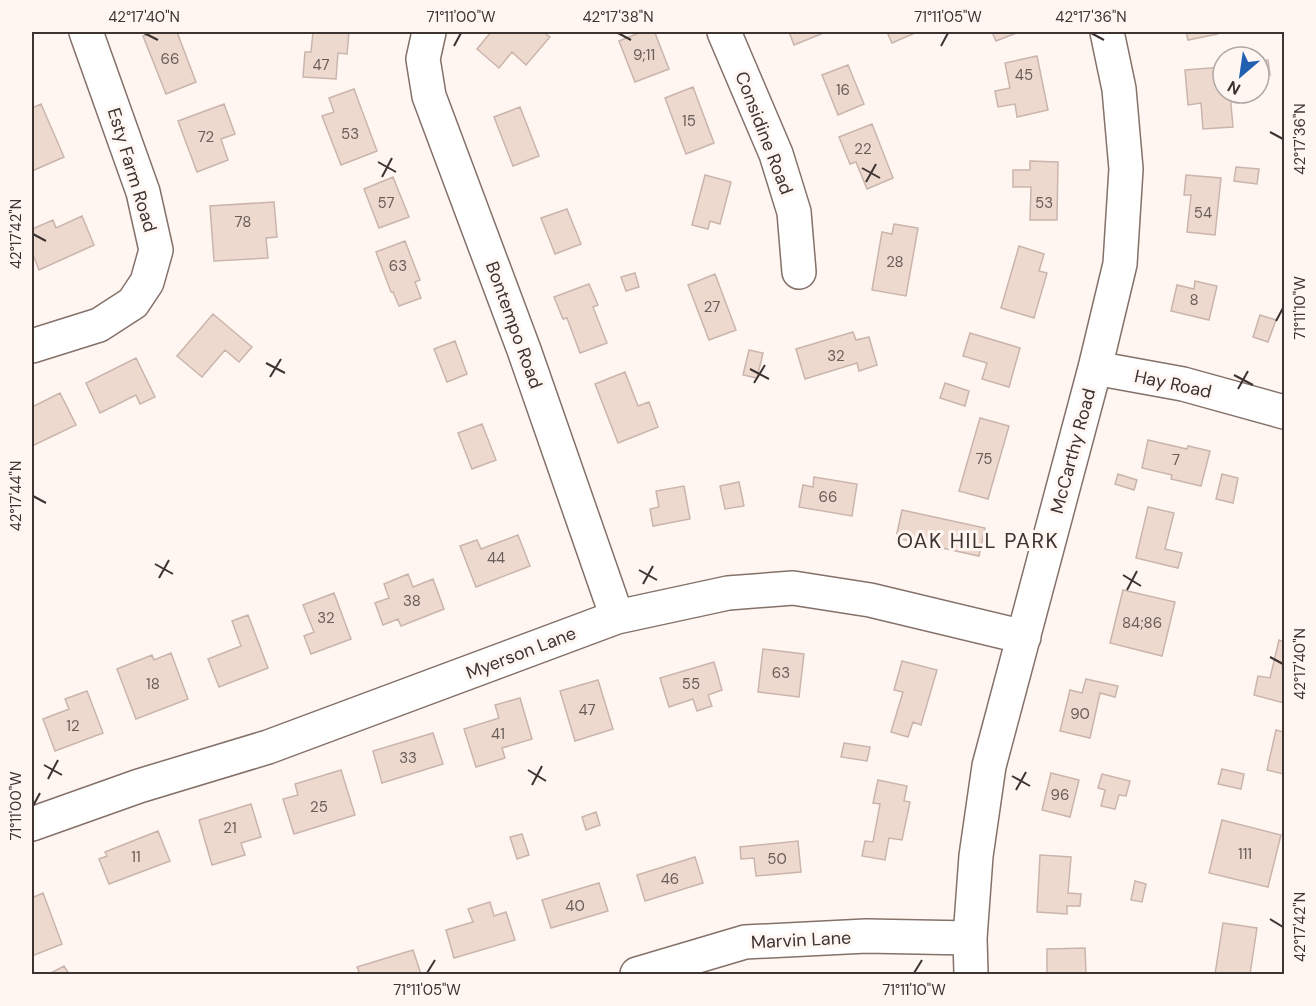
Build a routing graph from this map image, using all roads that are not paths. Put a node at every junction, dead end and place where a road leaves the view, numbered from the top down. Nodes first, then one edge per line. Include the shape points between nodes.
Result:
1 (86, 32) edge
2 (429, 32) edge
3 (724, 32) edge
4 (1107, 32) edge
5 (799, 272) dead end
6 (32, 346) edge
7 (1095, 368) junction
8 (1284, 412) edge
9 (617, 616) junction
10 (1024, 637) junction
11 (32, 824) edge
12 (970, 938) junction
13 (637, 975) edge
14 (971, 975) edge

1 - 6 street, Esty Farm Road via 143,192 156,250 147,282 133,303 99,325
2 - 9 street, Bontempo Road via 423,59 429,96
3 - 5 street, Considine Road via 776,154 794,213
4 - 7 street, McCarthy Road via 1119,89 1126,169 1120,264
7 - 8 street, Hay Road via 1183,384
7 - 10 street, McCarthy Road
9 - 10 street, Myerson Lane via 728,593 793,588 870,600
9 - 11 street, Myerson Lane via 268,747
10 - 12 street, McCarthy Road via 989,766 976,856
12 - 13 street, Marvin Lane via 866,936 745,942
12 - 14 street, McCarthy Road

